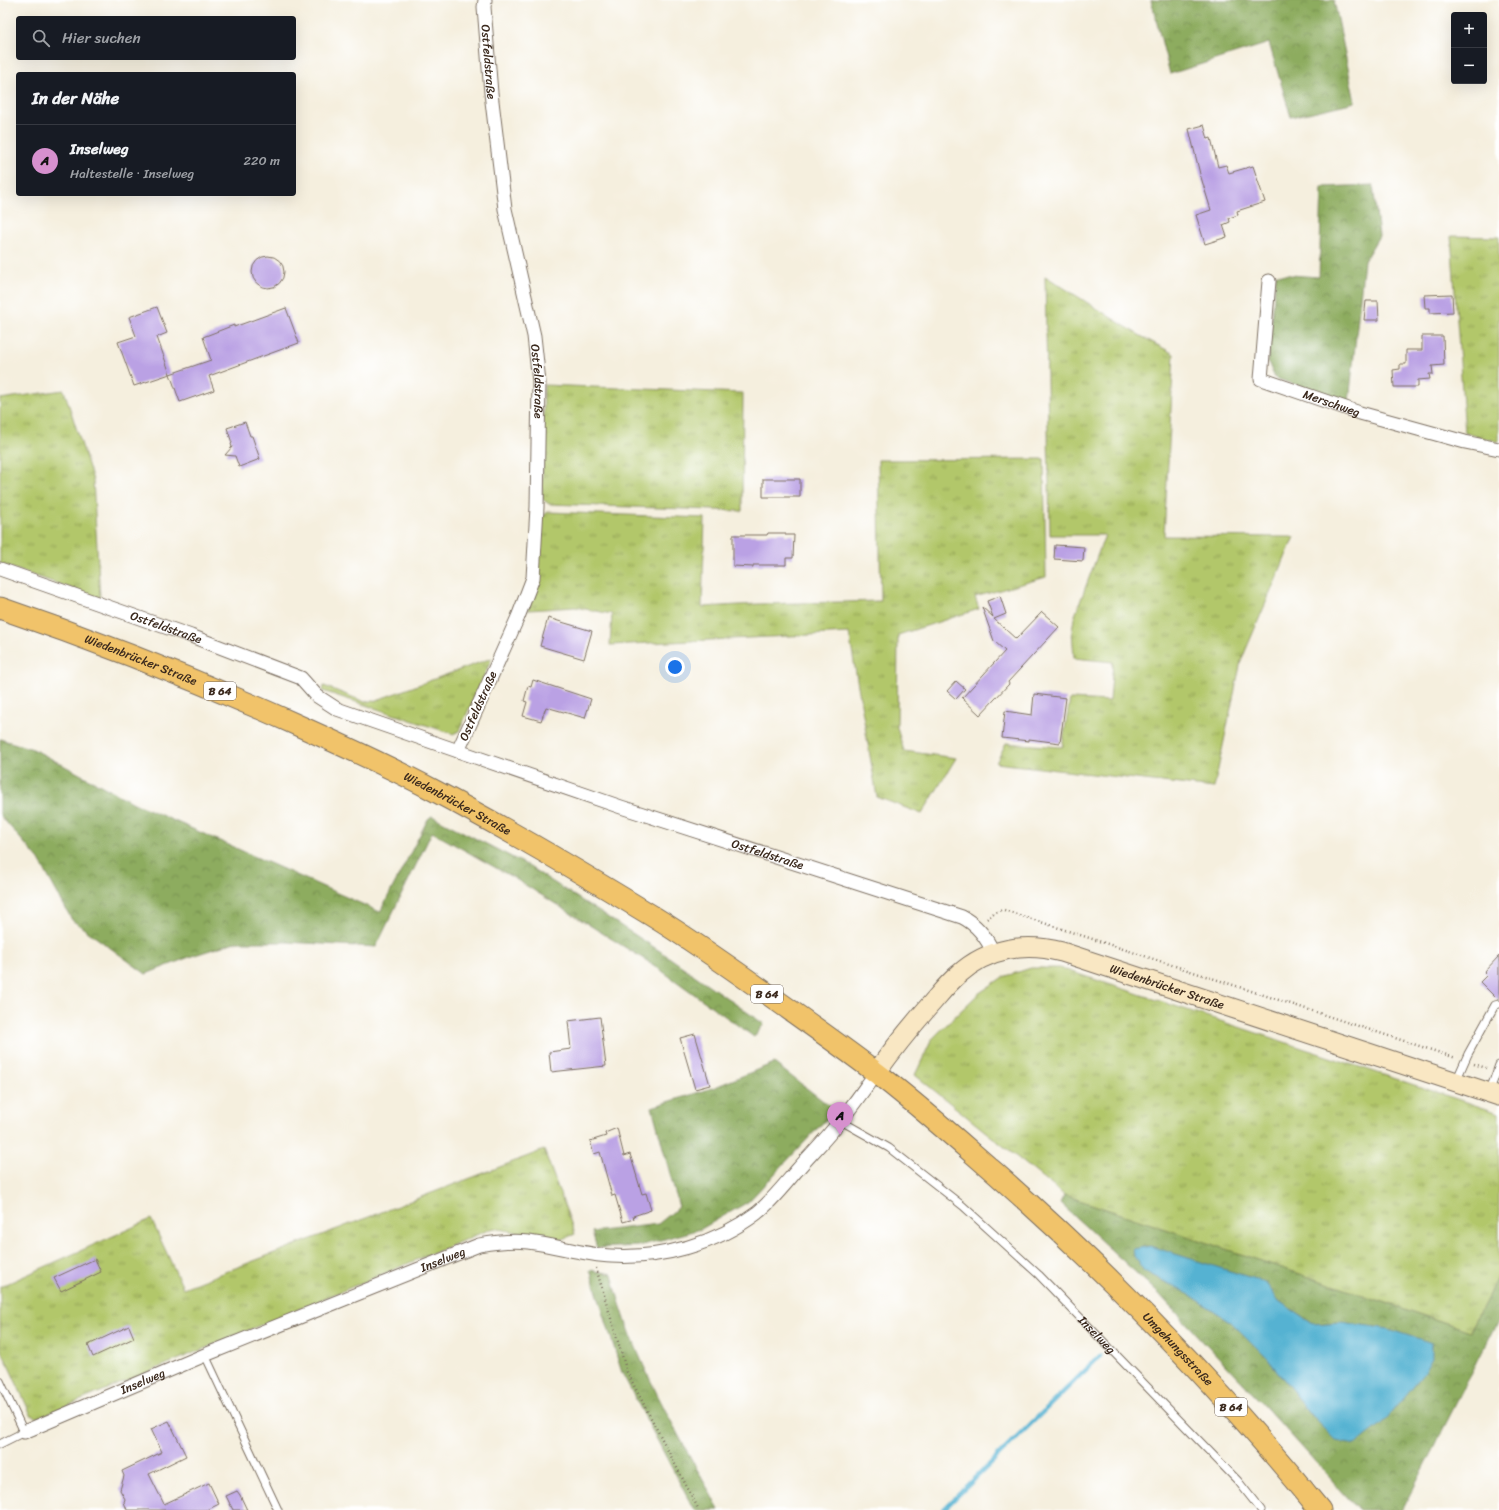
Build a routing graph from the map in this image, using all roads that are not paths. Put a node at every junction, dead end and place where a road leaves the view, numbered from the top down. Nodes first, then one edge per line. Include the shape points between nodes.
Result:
1 (485, 0) edge
2 (1269, 281) dead end
3 (1499, 449) edge
4 (0, 569) edge
5 (0, 608) edge
6 (458, 751) junction
7 (994, 954) junction
8 (1499, 1004) edge
9 (1498, 1068) edge
10 (876, 1072) junction
11 (1456, 1081) junction
12 (1494, 1094) edge
13 (841, 1121) junction
14 (1025, 1199) joint
15 (206, 1355) junction
16 (0, 1381) edge
17 (24, 1432) junction
18 (0, 1444) edge
19 (278, 1510) edge
20 (1261, 1510) edge
21 (1320, 1510) edge

1 - 6 street, Ostfeldstraße via 491,93 505,209 538,362 537,507 533,578
2 - 3 street, Merschweg via 1261,379 1360,413
4 - 6 street, Ostfeldstraße via 191,636 301,678 317,696 336,709
5 - 10 main road, Wiedenbrücker Straße / B 64 via 207,686 321,736 433,790 656,918 722,961
6 - 7 street, Ostfeldstraße via 962,917 978,927
7 - 10 main road, Wiedenbrücker Straße via 971,965 948,985
7 - 11 main road, Wiedenbrücker Straße via 1026,947 1062,952
8 - 11 lane via 1495,1006
9 - 12 lane
10 - 13 street, Inselweg
10 - 14 main road, Wiedenbrücker Straße / B 64
11 - 12 main road, Wiedenbrücker Straße
13 - 15 street, Inselweg via 775,1196 757,1212 724,1232 688,1247 631,1256 592,1255 529,1242 504,1241 480,1245
13 - 20 lane, Inselweg via 889,1148 963,1206 1039,1275 1238,1481
14 - 21 main road, Umgehungsstraße / B 64 via 1089,1258 1186,1356
15 - 17 street, Inselweg
15 - 19 lane
16 - 17 lane
17 - 18 lane

